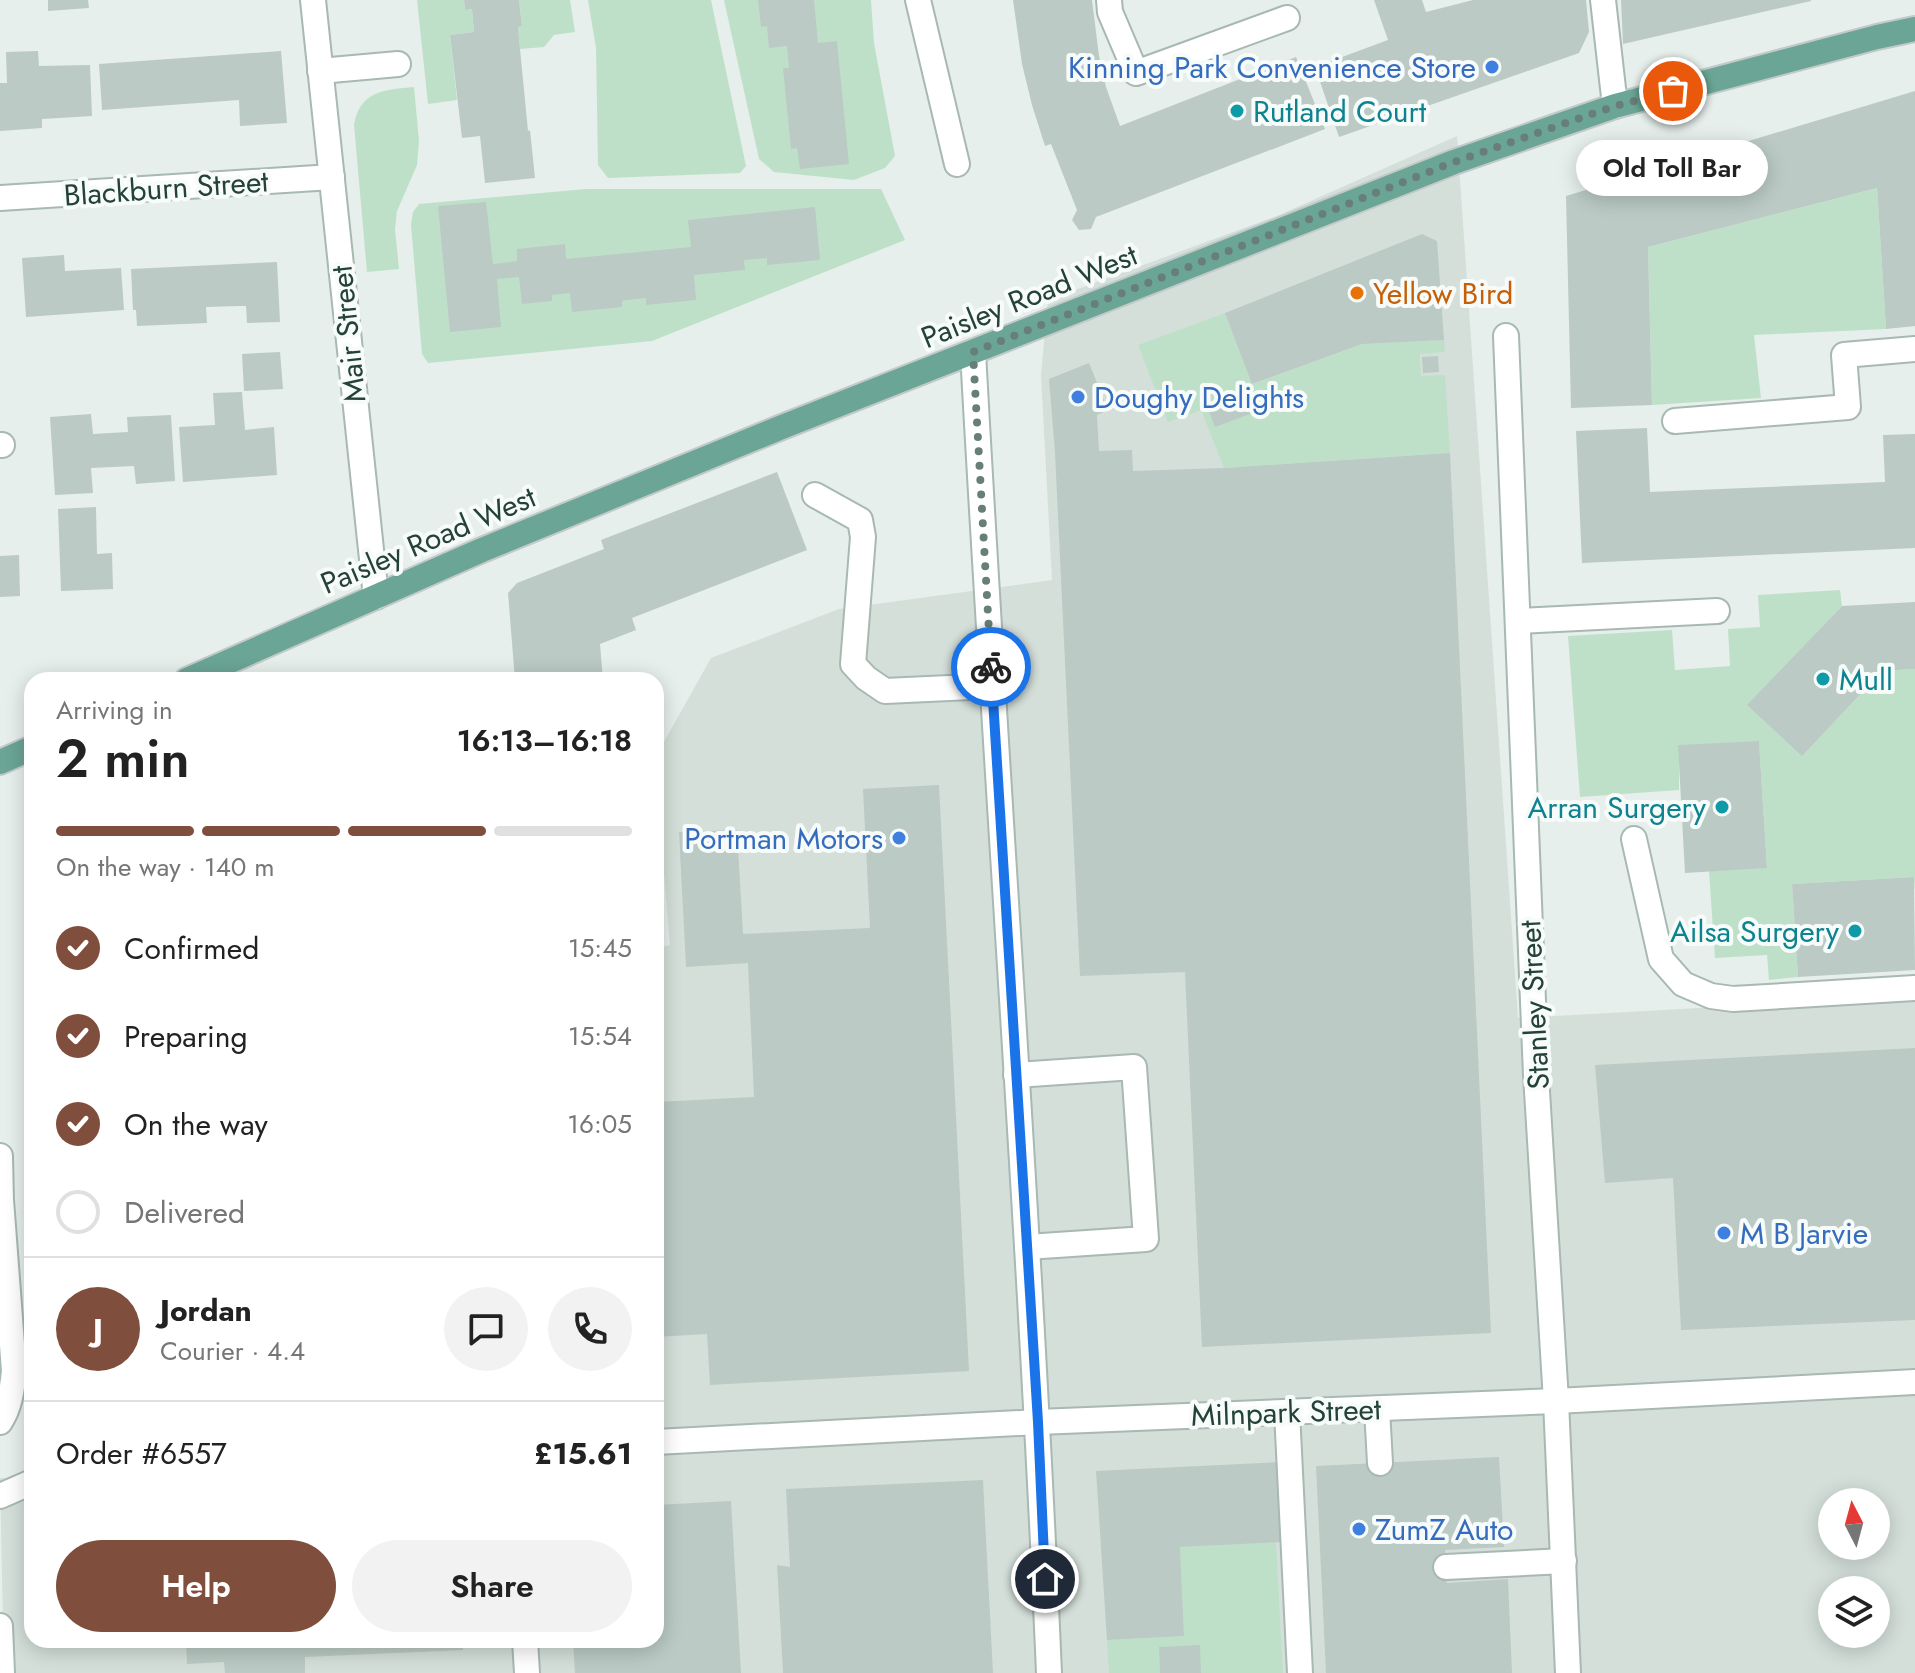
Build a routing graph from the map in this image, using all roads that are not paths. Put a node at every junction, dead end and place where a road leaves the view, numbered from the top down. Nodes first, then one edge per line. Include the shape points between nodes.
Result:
1 (313, 0) edge
2 (918, 0) edge
3 (1109, 0) edge
4 (1603, 0) edge
5 (1287, 18) dead end
6 (1915, 29) edge
7 (398, 64) dead end
8 (320, 71) junction
9 (1615, 106) junction
10 (957, 164) dead end
11 (332, 177) junction
12 (0, 198) edge
13 (1506, 336) dead end
14 (1915, 349) edge
15 (973, 352) junction
16 (1675, 421) dead end
17 (815, 495) dead end
18 (376, 597) junction
19 (1717, 611) dead end
20 (1518, 621) junction
21 (205, 672) edge
22 (992, 686) junction
23 (24, 752) edge
24 (0, 762) edge
25 (1634, 839) dead end
26 (1915, 988) edge
27 (1016, 1075) junction
28 (0, 1156) edge
29 (1027, 1247) junction
30 (1915, 1382) edge
31 (1556, 1401) junction
32 (1377, 1409) junction
33 (1287, 1412) junction
34 (0, 1422) edge
35 (1038, 1422) junction
36 (664, 1442) edge
37 (1380, 1463) dead end
38 (24, 1486) edge
39 (0, 1496) edge
40 (1564, 1561) junction
41 (1446, 1567) dead end
42 (0, 1626) edge
43 (525, 1648) edge
44 (2, 1673) edge
45 (527, 1673) edge
46 (1049, 1673) edge
47 (1300, 1673) edge
48 (1568, 1673) edge

1 - 8 street, Mair Street
2 - 10 street
3 - 5 street via 1136,73
4 - 9 street
6 - 9 main road, Paisley Road West
7 - 8 street
8 - 11 street, Mair Street
9 - 15 main road, Paisley Road West via 1440,168
11 - 12 street, Blackburn Street
11 - 18 street, Mair Street
13 - 20 street, Stanley Street
14 - 16 street via 1844,355 1848,407
15 - 18 main road, Paisley Road West
15 - 22 street
17 - 22 street via 860,520 853,664 885,691
18 - 21 main road, Paisley Road West
19 - 20 street
20 - 31 street, Stanley Street via 1536,1075
22 - 27 street
23 - 24 main road
25 - 26 street via 1661,959 1683,984 1733,999
27 - 29 street
27 - 29 street via 1134,1067 1146,1239
28 - 34 street via 14,1371
29 - 35 street
30 - 31 street, Milnpark Street
31 - 32 street, Milnpark Street
31 - 40 street, Stanley Street
32 - 33 street, Milnpark Street
32 - 37 street
33 - 35 street, Milnpark Street
33 - 47 street
35 - 36 street, Milnpark Street
35 - 46 street
38 - 39 street
40 - 41 street
40 - 48 street, Stanley Street
42 - 44 street
43 - 45 street

